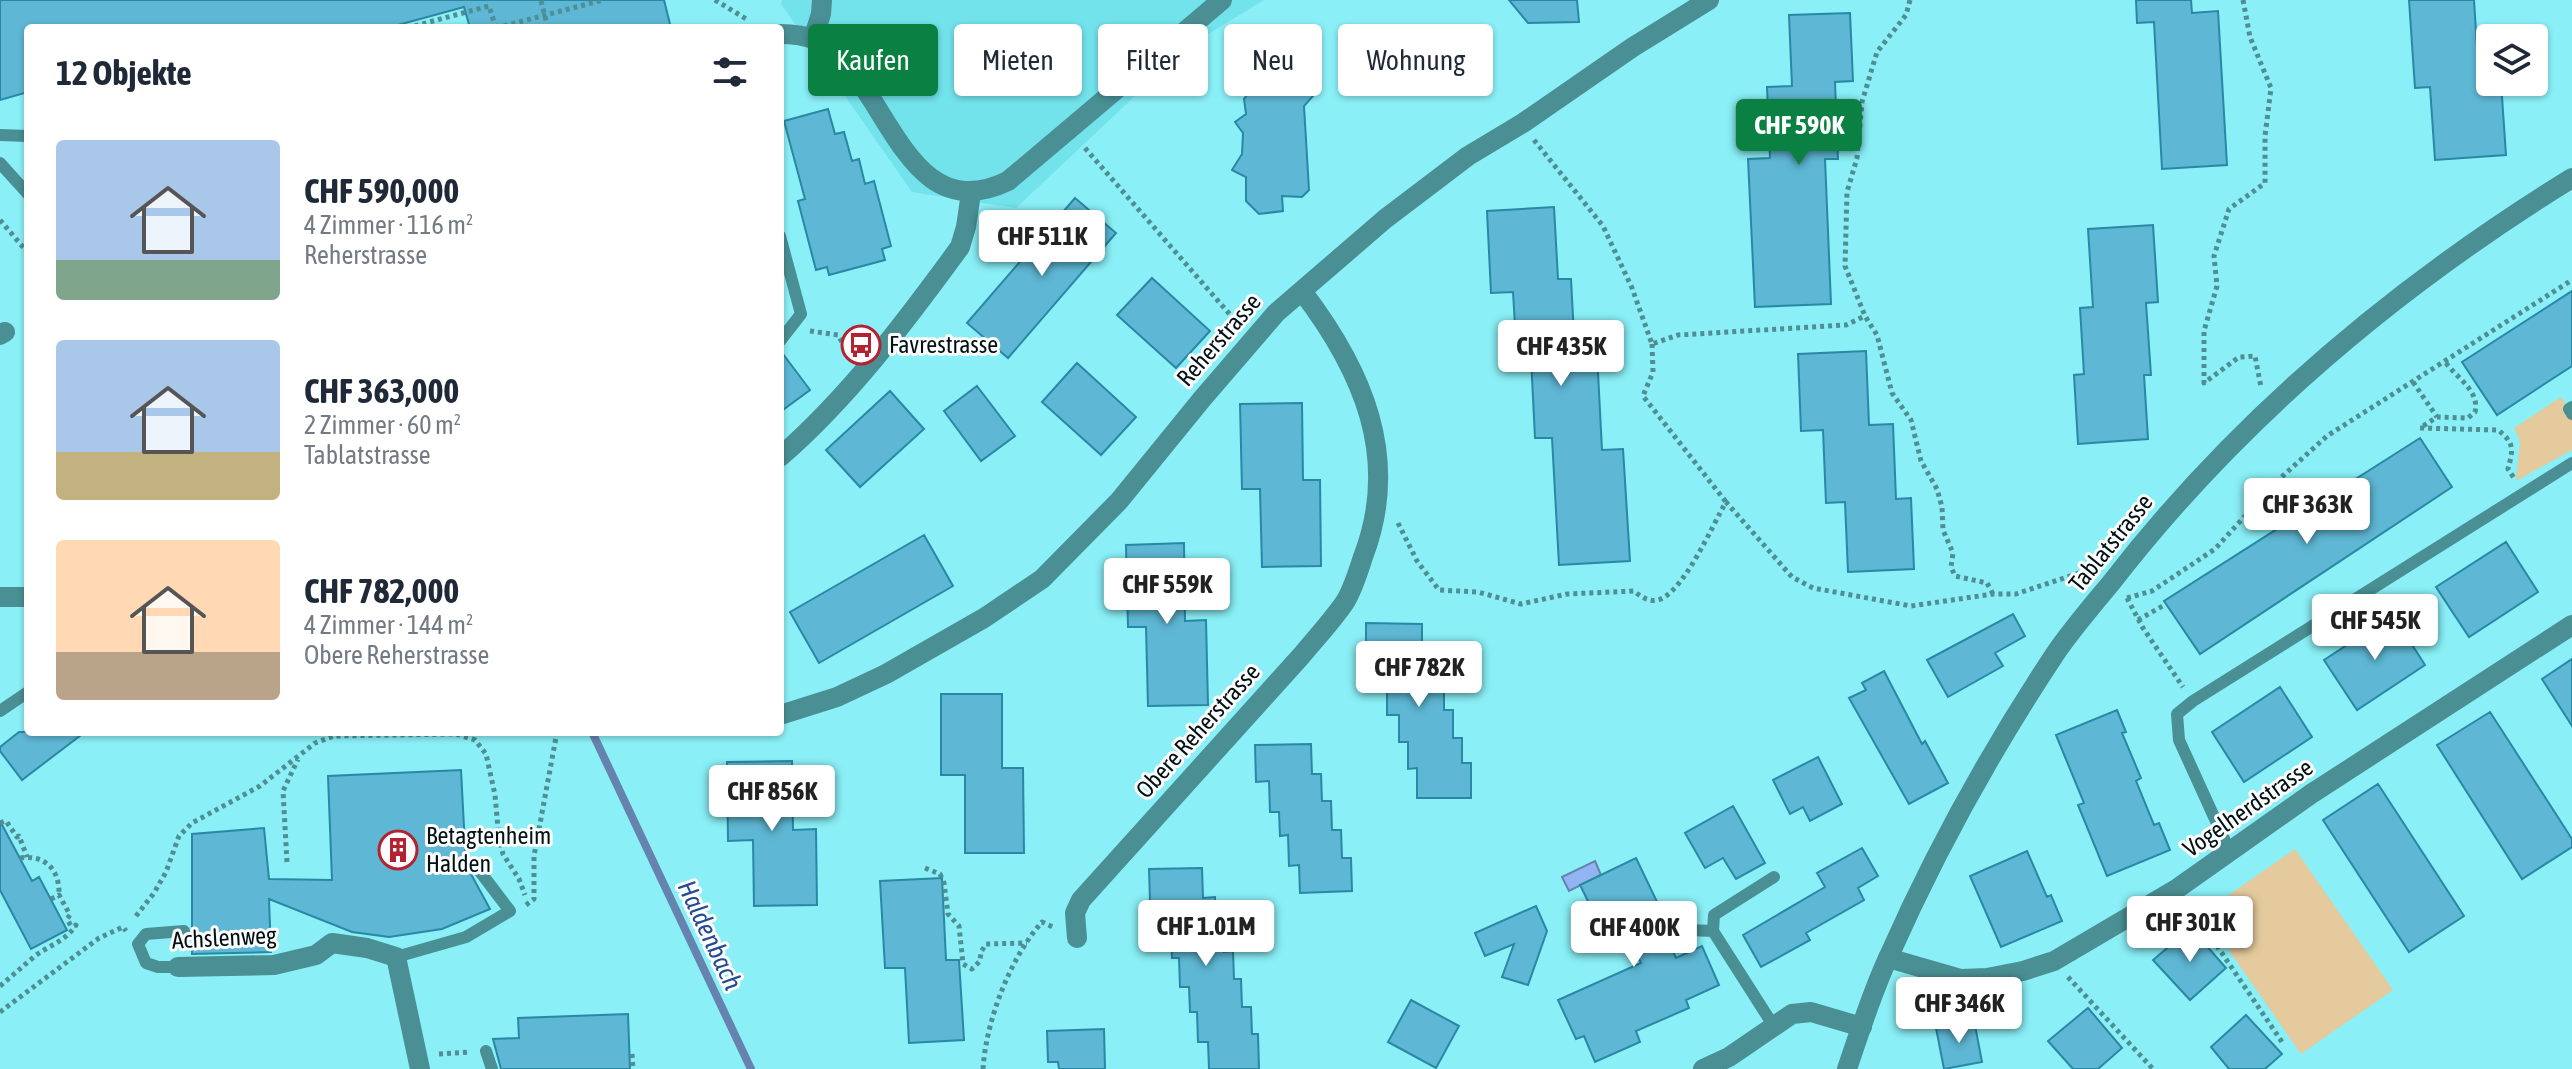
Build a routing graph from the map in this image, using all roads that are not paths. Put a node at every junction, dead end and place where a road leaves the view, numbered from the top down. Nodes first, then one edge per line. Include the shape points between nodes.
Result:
1 (822, 0) edge
2 (1222, 0) edge
3 (1709, 0) edge
4 (816, 24) edge
5 (784, 34) edge
6 (808, 37) edge
7 (868, 96) edge
8 (0, 135) edge
9 (24, 136) edge
10 (4, 168) edge
11 (24, 173) edge
12 (2572, 178) edge
13 (24, 190) edge
14 (971, 193) junction
15 (784, 251) edge
16 (1302, 291) junction
17 (784, 337) edge
18 (2572, 407) edge
19 (2572, 414) edge
20 (784, 454) edge
21 (2572, 463) edge
22 (0, 597) edge
23 (24, 597) edge
24 (2572, 625) edge
25 (24, 695) edge
26 (0, 711) edge
27 (784, 714) edge
28 (2230, 852) junction
29 (475, 865) dead end
30 (1774, 877) dead end
31 (1664, 929) dead end
32 (184, 931) dead end
33 (1713, 931) junction
34 (1077, 938) road end
35 (396, 957) junction
36 (1888, 958) junction
37 (178, 967) joint
38 (1773, 1025) junction
39 (1862, 1027) junction
40 (486, 1051) dead end
41 (420, 1069) edge
42 (492, 1069) edge
43 (1703, 1069) edge
44 (1847, 1069) edge

1 - 4 street
2 - 14 street via 1008,181
3 - 16 street, Reherstrasse via 1468,156
5 - 6 street
7 - 14 street via 911,157 940,183
8 - 9 lane
10 - 11 lane
10 - 13 lane
12 - 36 street, Tablatstrasse via 2443,263 2363,326 2265,412 2134,552 2056,652 1991,759
14 - 20 street via 960,247 869,364
15 - 17 lane via 801,314
16 - 27 street, Reherstrasse via 1253,338 1119,501 1042,579 886,674
16 - 34 street, Obere Reherstrasse via 1345,352 1371,416 1378,506 1367,547 1346,600 1302,655 1081,900 1075,913
18 - 19 lane
21 - 28 lane via 2177,714 2179,740
22 - 23 street
24 - 28 street, Vogelherdstrasse
25 - 26 lane
28 - 36 street, Vogelherdstrasse via 2054,961 2011,974 1961,979
29 - 35 lane via 510,911 466,937
30 - 33 lane via 1714,915
31 - 33 lane
32 - 37 lane, Achslenweg via 146,934 138,944 146,963
33 - 38 lane
35 - 37 street, Achslenweg via 332,943 316,955 274,965
35 - 41 street
36 - 39 street, Tablatstrasse
38 - 39 street via 1792,1014 1811,1012
38 - 43 street
39 - 44 street, Tablatstrasse
40 - 42 lane

